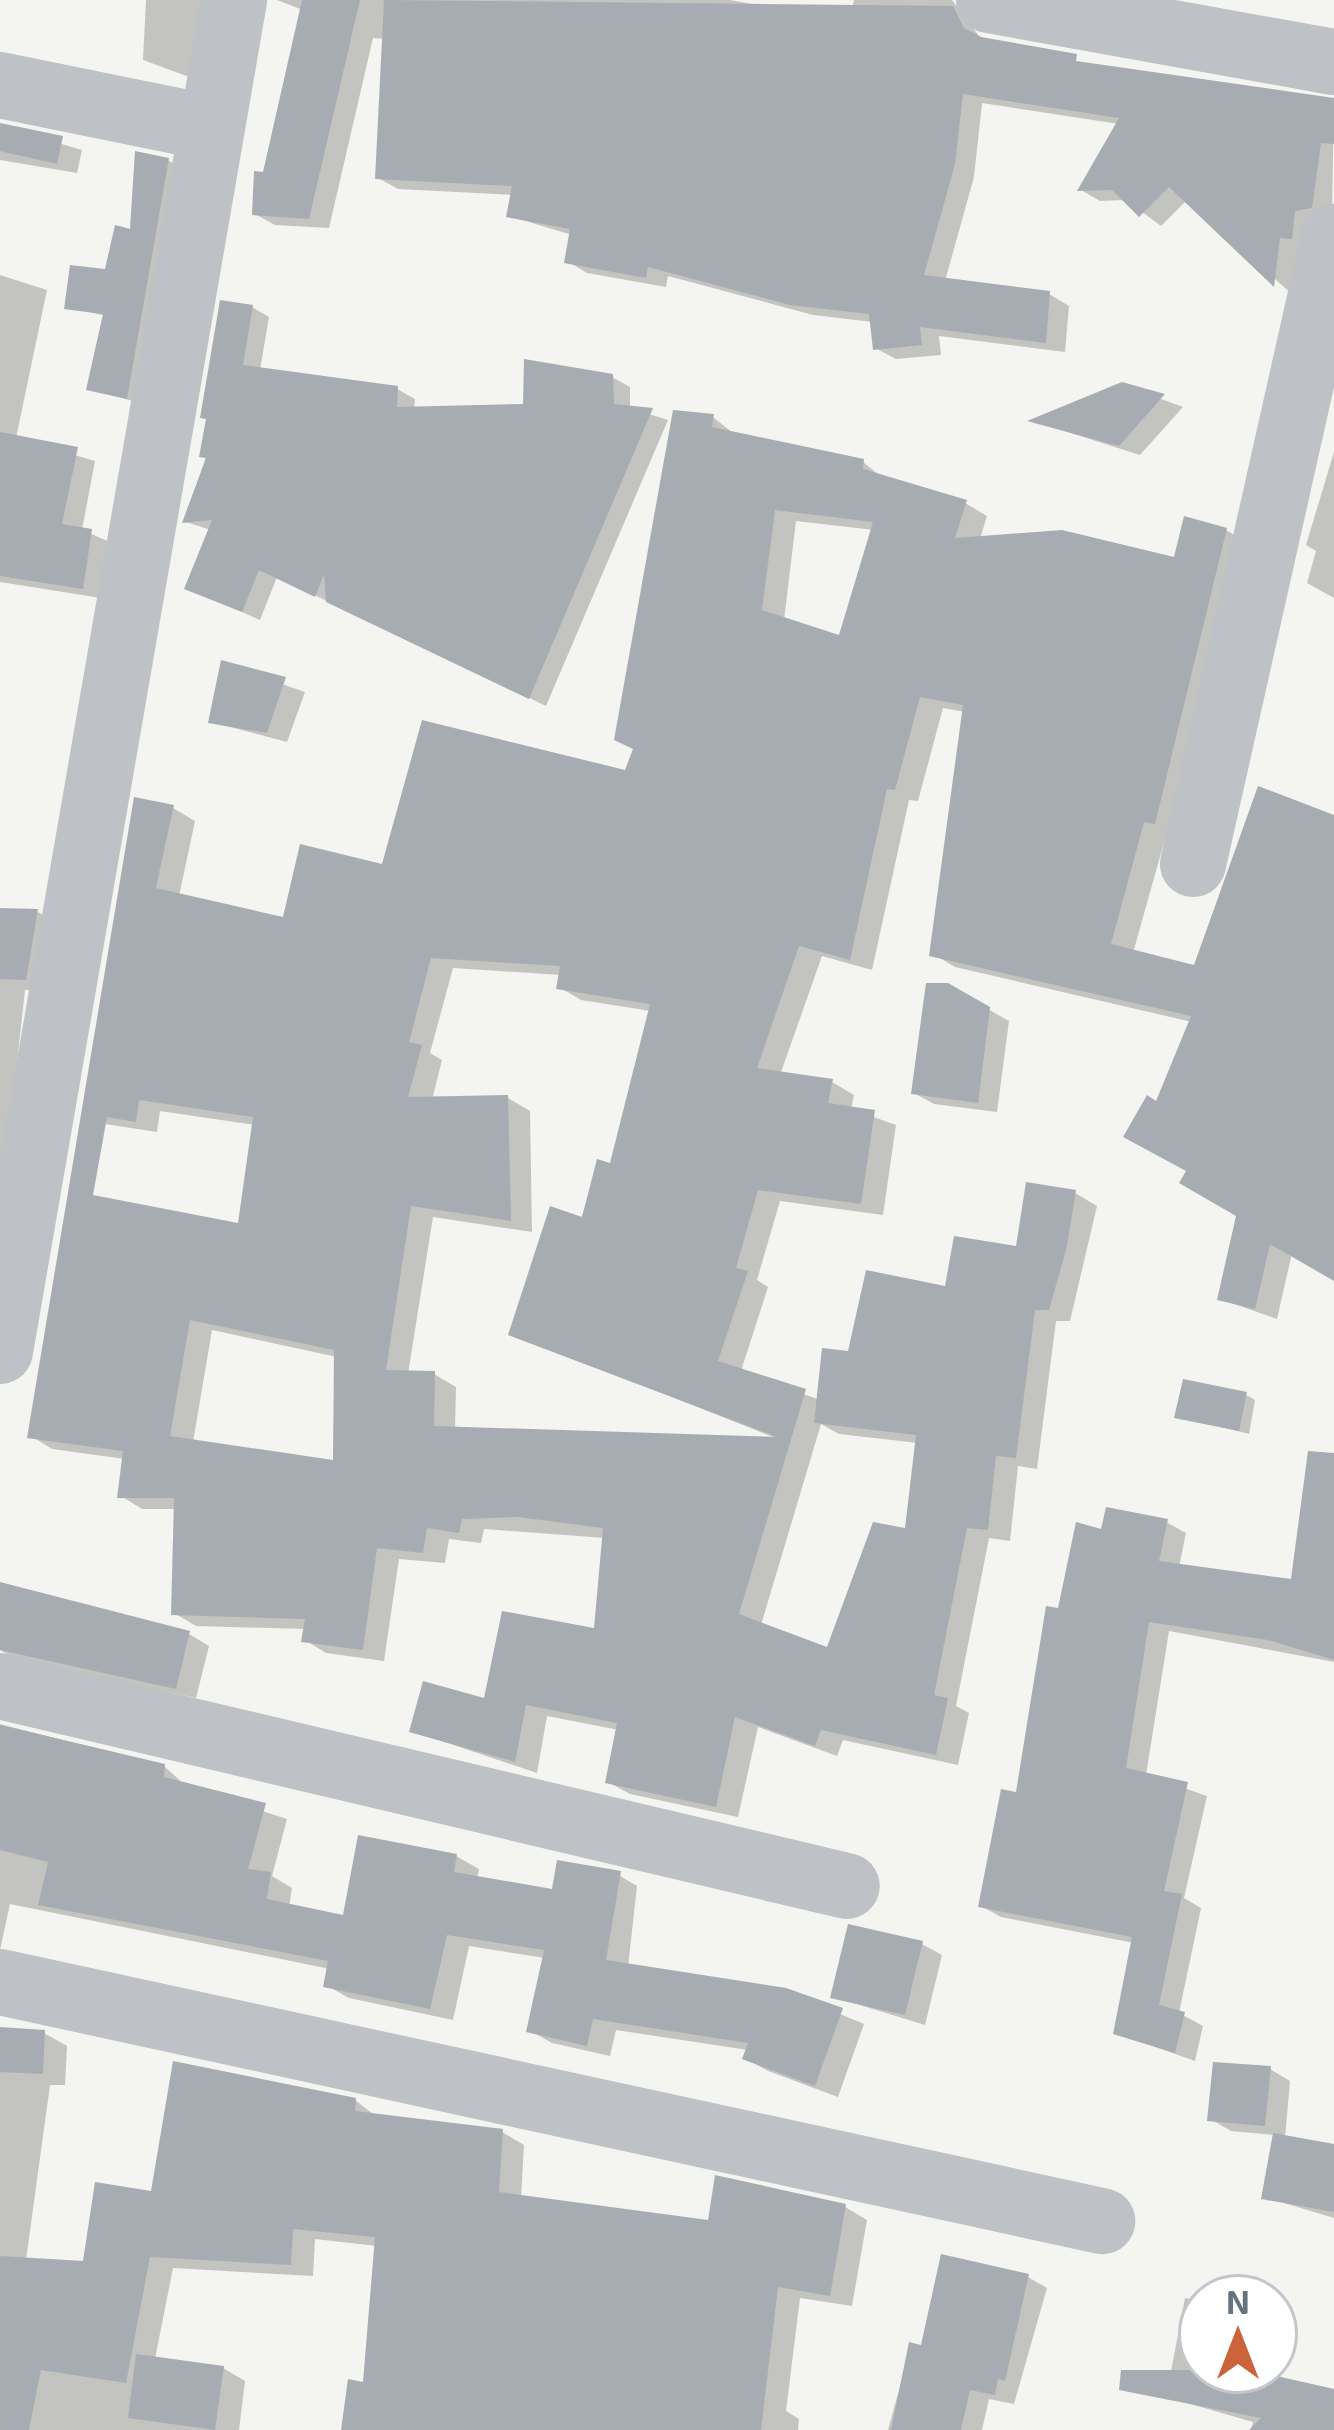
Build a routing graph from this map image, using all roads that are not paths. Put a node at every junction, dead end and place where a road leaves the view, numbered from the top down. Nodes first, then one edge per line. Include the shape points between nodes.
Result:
1 (234, 0) edge
2 (989, 0) edge
3 (1334, 62) edge
4 (0, 85) edge
5 (207, 127) junction
6 (1334, 237) edge
7 (1192, 864) dead end
8 (0, 1351) edge
9 (0, 1686) edge
10 (847, 1886) dead end
11 (0, 1982) edge
12 (1102, 2221) dead end

1 - 5 street
2 - 3 street
4 - 5 street
5 - 8 street
6 - 7 street
9 - 10 street
11 - 12 street

